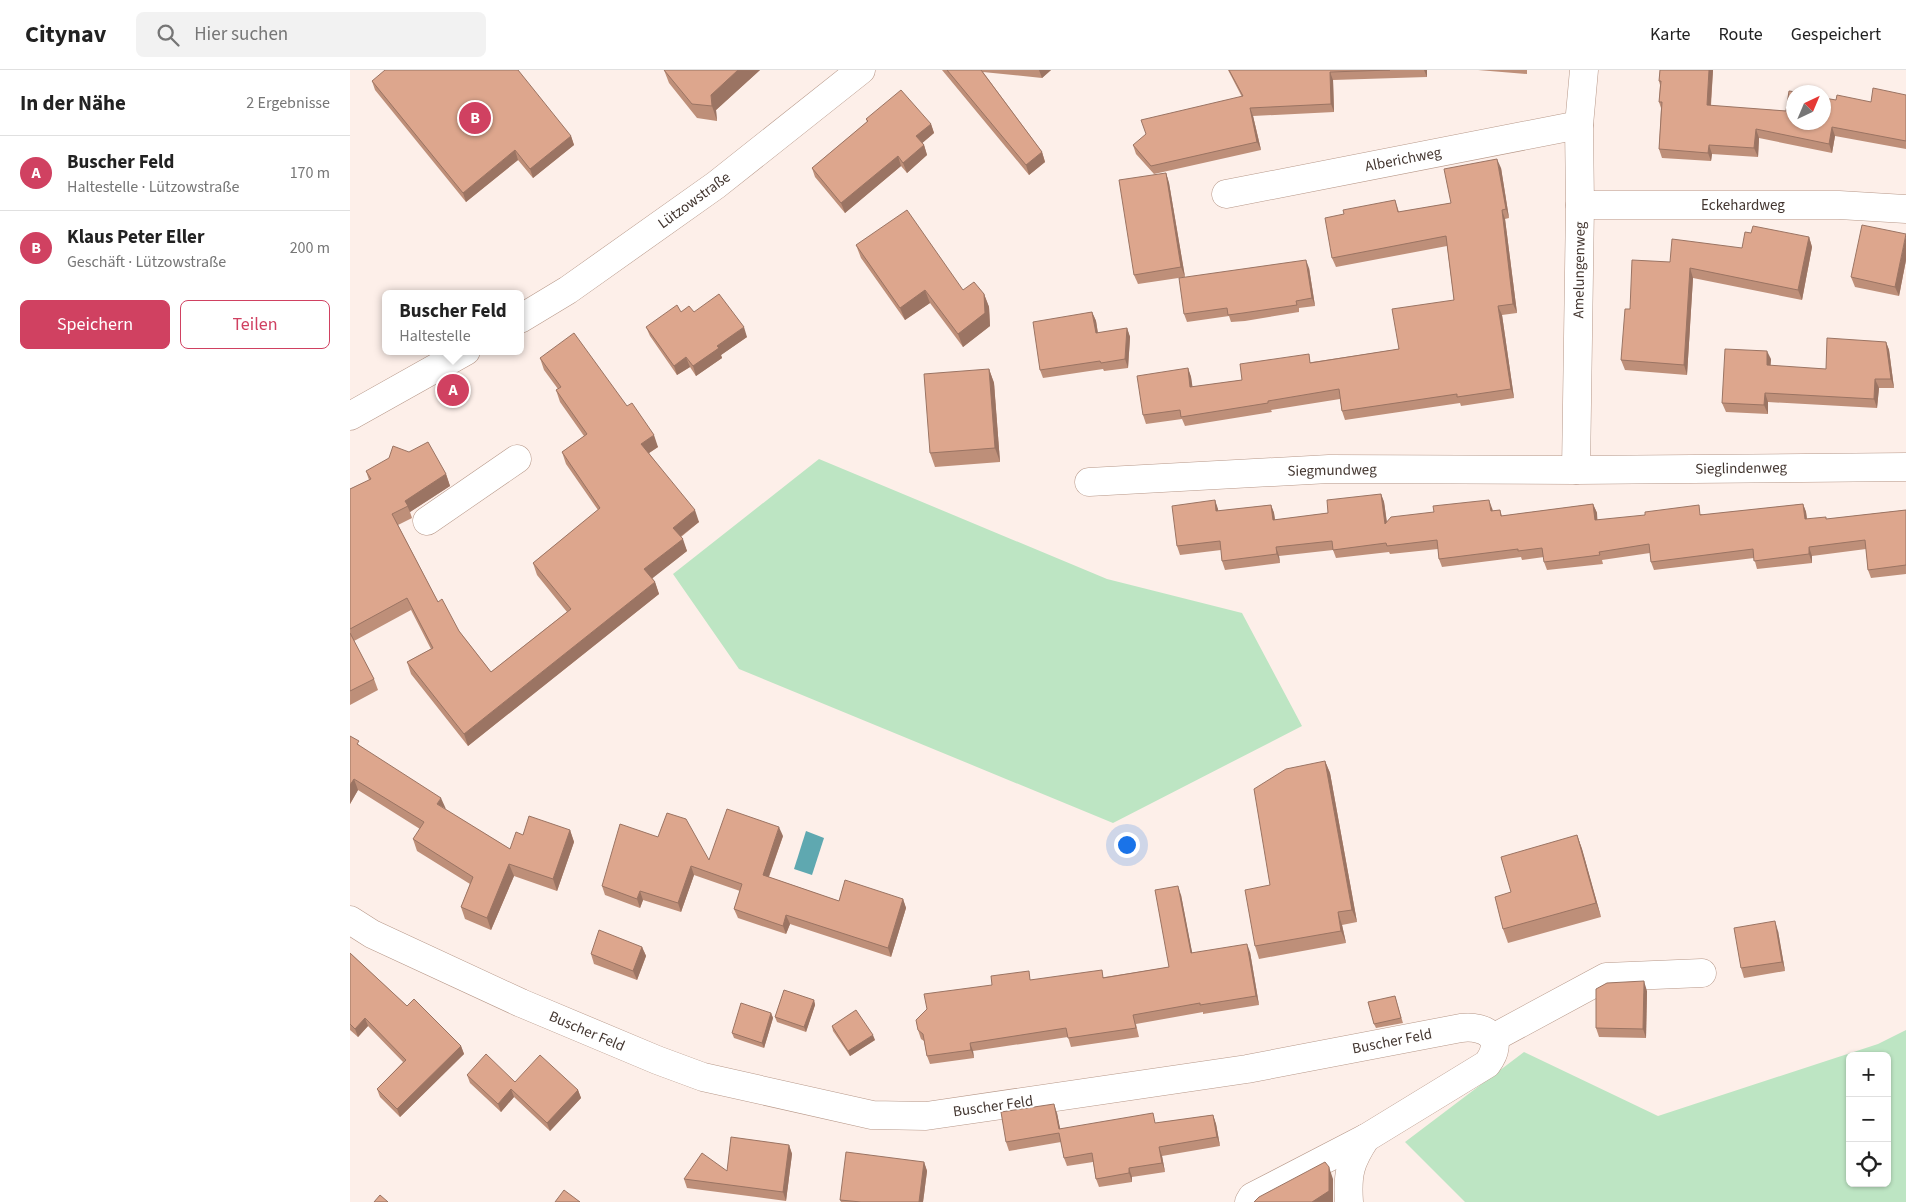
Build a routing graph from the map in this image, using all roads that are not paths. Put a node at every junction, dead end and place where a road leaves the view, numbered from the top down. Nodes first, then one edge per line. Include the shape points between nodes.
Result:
1 (861, 70) edge
2 (1584, 70) edge
3 (1579, 125) junction
4 (1226, 194) dead end
5 (1580, 205) junction
6 (1906, 209) edge
7 (524, 317) edge
8 (459, 355) edge
9 (350, 416) edge
10 (517, 459) dead end
11 (1906, 467) edge
12 (1576, 470) junction
13 (1089, 482) dead end
14 (427, 521) dead end
15 (350, 920) edge
16 (1702, 973) dead end
17 (1493, 1038) junction
18 (1366, 1138) junction
19 (1249, 1202) edge
20 (1350, 1202) edge

1 - 7 street, Lützowstraße via 716,185 568,290
2 - 3 street, Amelungenweg
3 - 4 street, Alberichweg
3 - 5 street, Amelungenweg
5 - 6 street, Eckehardweg via 1839,205
5 - 12 street, Amelungenweg
8 - 9 street
10 - 14 street
11 - 12 street, Sieglindenweg
12 - 13 street, Siegmundweg via 1329,469
15 - 17 street, Buscher Feld via 372,934 520,1004 657,1060 703,1077 872,1115 926,1116 1238,1070 1474,1026
16 - 17 street via 1606,977
17 - 18 street via 1496,1046 1487,1064
18 - 19 street via 1252,1197
18 - 20 street via 1355,1154 1347,1180

